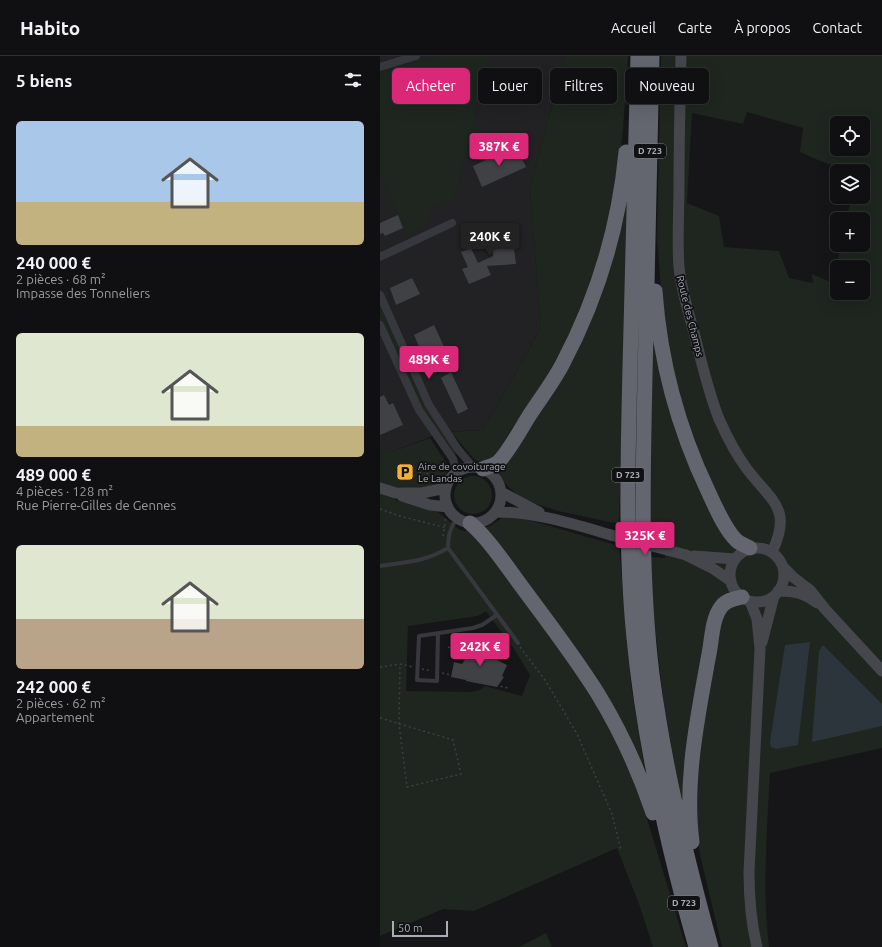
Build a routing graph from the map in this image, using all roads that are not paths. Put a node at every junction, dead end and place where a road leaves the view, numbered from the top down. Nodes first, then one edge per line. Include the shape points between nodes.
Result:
1 (416, 56) edge
2 (638, 56) edge
3 (652, 56) edge
4 (681, 56) edge
5 (380, 67) edge
6 (638, 68) edge
7 (630, 104) edge
8 (637, 104) edge
9 (452, 224) dead end
10 (647, 246) junction
11 (380, 256) edge
12 (380, 295) edge
13 (380, 325) edge
14 (478, 468) junction
15 (454, 476) junction
16 (380, 488) edge
17 (446, 488) junction
18 (501, 492) junction
19 (396, 493) junction
20 (446, 510) junction
21 (496, 512) junction
22 (550, 517) junction
23 (464, 521) junction
24 (448, 548) junction
25 (750, 548) junction
26 (772, 552) junction
27 (686, 556) junction
28 (735, 559) junction
29 (380, 566) edge
30 (783, 567) junction
31 (731, 581) junction
32 (776, 593) junction
33 (746, 599) junction
34 (825, 609) junction
35 (497, 615) junction
36 (438, 633) junction
37 (518, 643) road end
38 (760, 649) junction
39 (882, 671) edge
40 (672, 859) junction
41 (701, 912) junction
42 (696, 947) edge
43 (711, 947) edge
44 (757, 947) edge

1 - 5 street
2 - 6 highway, D 723
3 - 10 highway, D 723
4 - 26 street, Route des Champs via 679,269 684,297 705,375 731,446 774,501 778,511 781,529
7 - 14 highway via 623,180 604,265 592,300 562,366 507,450 497,463
8 - 40 highway, D 723 via 628,480 630,578 646,734
9 - 11 street
10 - 25 highway via 654,268 655,301 662,349 669,384 683,429 703,480 726,526 738,542
10 - 41 highway, D 723 via 642,493 646,615 666,766
12 - 14 street via 429,405 458,448
13 - 15 street via 419,410 453,459
14 - 15 street via 459,471
14 - 18 street via 495,478
15 - 17 street
16 - 19 street
17 - 19 street via 422,493
17 - 20 street
18 - 21 street via 500,505
18 - 22 street
19 - 20 street
20 - 23 street
21 - 22 street
21 - 23 street via 485,521
22 - 27 street, bridge
23 - 24 lane via 450,529
23 - 40 highway via 477,528 486,539 597,693 634,762 664,848
24 - 29 lane via 417,561
24 - 35 lane
25 - 26 street
25 - 28 street
26 - 30 street
27 - 28 street
27 - 31 street via 712,568
28 - 31 street via 731,566
30 - 32 street via 782,584
30 - 34 street via 810,590
31 - 33 street via 737,593
32 - 33 street via 758,602
32 - 34 street via 794,591 809,597
32 - 38 street
33 - 38 street via 757,618
33 - 41 highway via 726,602 716,617 690,775 689,823 704,895
34 - 39 street
35 - 36 lane via 482,626
35 - 37 lane
36 - 36 lane via 436,681 417,680 419,636
38 - 44 street via 749,872 749,899
40 - 42 highway, D 723
41 - 43 highway, D 723

